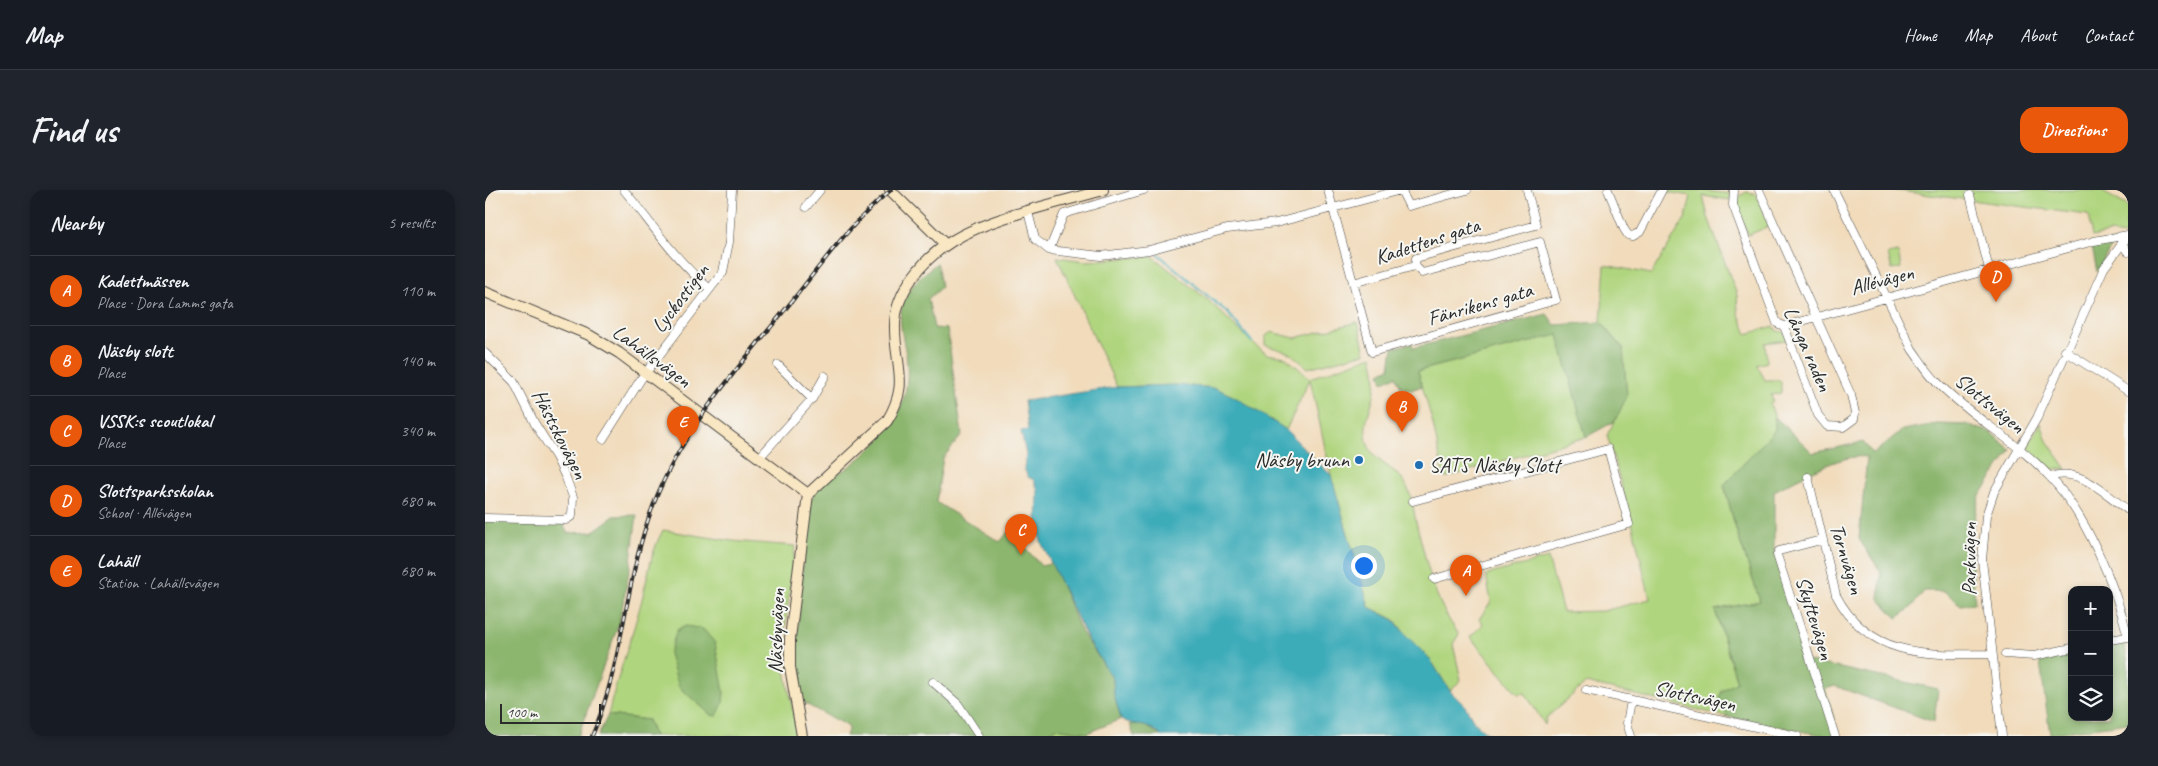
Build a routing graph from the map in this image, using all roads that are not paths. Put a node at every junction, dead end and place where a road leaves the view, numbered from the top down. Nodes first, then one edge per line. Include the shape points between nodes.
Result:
1 (624, 190) edge
2 (732, 190) edge
3 (820, 190) edge
4 (890, 190) edge
5 (1103, 190) edge
6 (1144, 190) edge
7 (1328, 190) edge
8 (1467, 190) edge
9 (1527, 190) edge
10 (1608, 190) edge
11 (1663, 190) edge
12 (1734, 190) edge
13 (1759, 190) edge
14 (1834, 190) edge
15 (1970, 195) dead end
16 (806, 207) dead end
17 (1333, 210) junction
18 (1028, 212) junction
19 (1535, 225) junction
20 (2128, 235) edge
21 (1540, 242) junction
22 (2121, 243) junction
23 (946, 245) junction
24 (1049, 250) junction
25 (2128, 252) edge
26 (1415, 266) junction
27 (1989, 269) junction
28 (1353, 283) junction
29 (710, 289) junction
30 (485, 292) edge
31 (1887, 297) junction
32 (1817, 316) junction
33 (1784, 326) junction
34 (2065, 351) junction
35 (485, 353) edge
36 (778, 365) dead end
37 (645, 373) junction
38 (825, 376) dead end
39 (2128, 391) edge
40 (812, 399) junction
41 (603, 439) dead end
42 (2019, 450) junction
43 (759, 458) junction
44 (1808, 477) dead end
45 (2050, 477) junction
46 (808, 494) junction
47 (1413, 501) dead end
48 (2128, 510) edge
49 (485, 518) edge
50 (1821, 540) junction
51 (1434, 579) dead end
52 (2126, 619) edge
53 (2128, 637) edge
54 (2113, 639) edge
55 (2068, 649) edge
56 (1992, 654) junction
57 (2005, 654) dead end
58 (933, 682) dead end
59 (1586, 690) dead end
60 (1631, 701) junction
61 (802, 736) edge
62 (979, 736) edge
63 (1631, 736) edge
64 (1797, 736) edge
65 (1835, 736) edge
66 (2002, 736) edge

1 - 29 street via 662,240
2 - 29 street, Lyckostigen via 726,263
3 - 16 street
4 - 23 street
5 - 18 street
6 - 24 street via 1064,214
7 - 17 street
8 - 17 street, Kadettens gata via 1409,206 1401,190
9 - 19 street
10 - 11 street via 1624,229 1633,236 1640,232
12 - 33 street, Långa raden via 1733,205 1777,323
13 - 32 street, Långa raden
14 - 31 street, Slottsvägen
15 - 27 street
17 - 24 street via 1276,224 1207,233 1125,254 1101,256
17 - 28 street
18 - 23 street via 983,226
18 - 24 street via 1035,239
19 - 21 street
19 - 26 street, Kadettens gata via 1417,258
20 - 22 street, Parkvägen
20 - 27 street, Allévägen
21 - 26 street, Fänrikens gata via 1422,273
21 - 28 street, Fänrikens gata via 1556,300 1372,352
22 - 25 street
22 - 34 street, Parkvägen via 2104,268
23 - 46 street via 912,277 897,302 895,326 901,377 896,406 887,421
26 - 28 street, Kadettens gata
27 - 31 street, Allévägen
29 - 37 street, Lyckostigen
30 - 37 street, Lahällsvägen via 589,334
31 - 32 street, Allévägen
31 - 42 street, Slottsvägen via 1927,371 1951,395
32 - 33 street, Allévägen
32 - 33 street, Långa raden via 1851,395 1854,419 1843,427 1827,426 1817,414
34 - 39 street
34 - 42 street, Parkvägen via 2037,418
35 - 49 street, Hästskovägen via 514,382 566,478 573,508 572,516 566,520
36 - 40 street
37 - 41 street, Lyckostigen
37 - 43 street, Lahällsvägen
38 - 40 street
40 - 43 street
42 - 45 street, Slottsvägen
42 - 56 street, Parkvägen via 1994,492 1984,525 1982,560
43 - 46 street, Lahällsvägen
44 - 50 street, Tornvägen
45 - 48 street via 2059,473 2080,476
45 - 52 street, Slottsvägen via 2074,508
46 - 61 street, Näsbyvägen via 790,638 790,667
47 - 51 street via 1608,449 1629,524
50 - 56 street, Tornvägen via 1841,603 1854,621 1871,635 1905,651
50 - 65 street, Skyttevägen via 1779,551 1777,556
52 - 53 street, Slottsvägen
53 - 54 street, Slottsvägen
55 - 57 street via 2034,656
56 - 66 street, Parkvägen
58 - 62 street via 958,704
59 - 60 street, Slottsvägen
60 - 63 street via 1627,723
60 - 64 street, Slottsvägen

